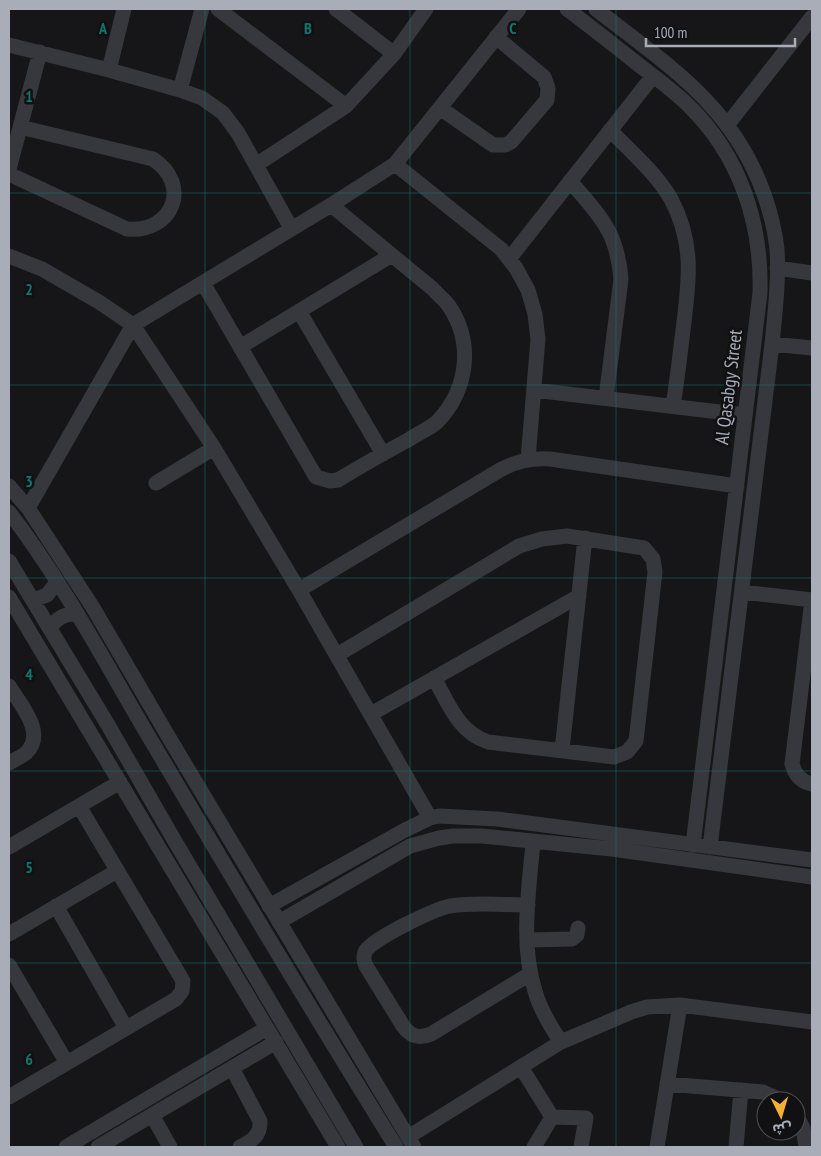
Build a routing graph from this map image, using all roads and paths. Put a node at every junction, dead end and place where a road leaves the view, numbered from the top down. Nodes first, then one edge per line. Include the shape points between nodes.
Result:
1 (124, 9) edge
2 (202, 9) edge
3 (218, 9) edge
4 (336, 9) edge
5 (426, 9) edge
6 (519, 9) edge
7 (567, 9) edge
8 (596, 9) edge
9 (812, 17) edge
10 (496, 37) junction
11 (9, 45) edge
12 (40, 52) junction
13 (394, 54) junction
14 (109, 70) junction
15 (653, 76) junction
16 (180, 90) junction
17 (346, 106) junction
18 (440, 108) junction
19 (728, 124) junction
20 (20, 127) junction
21 (610, 130) junction
22 (395, 164) junction
23 (256, 165) junction
24 (9, 169) edge
25 (9, 174) edge
26 (570, 182) junction
27 (331, 206) junction
28 (291, 228) junction
29 (9, 256) edge
30 (390, 256) junction
31 (509, 259) junction
32 (777, 268) junction
33 (812, 272) edge
34 (203, 283) junction
35 (299, 311) junction
36 (133, 326) junction
37 (772, 344) junction
38 (240, 347) junction
39 (812, 348) edge
40 (534, 390) junction
41 (606, 398) junction
42 (674, 406) junction
43 (745, 415) junction
44 (214, 448) junction
45 (383, 454) junction
46 (528, 459) junction
47 (156, 483) dead end
48 (9, 486) edge
49 (737, 486) junction
50 (24, 503) junction
51 (9, 511) edge
52 (585, 538) junction
53 (730, 548) junction
54 (747, 550) junction
55 (9, 561) edge
56 (57, 582) junction
57 (299, 590) junction
58 (742, 592) junction
59 (578, 596) junction
60 (9, 597) edge
61 (32, 600) junction
62 (812, 600) edge
63 (76, 614) junction
64 (50, 628) junction
65 (337, 655) junction
66 (808, 677) edge
67 (434, 678) junction
68 (9, 686) edge
69 (371, 714) junction
70 (108, 725) junction
71 (92, 735) junction
72 (171, 741) junction
73 (562, 750) junction
74 (157, 751) junction
75 (9, 763) edge
76 (120, 782) junction
77 (812, 784) edge
78 (79, 806) junction
79 (698, 813) junction
80 (715, 814) junction
81 (430, 818) junction
82 (606, 833) junction
83 (173, 838) junction
84 (533, 842) junction
85 (693, 845) junction
86 (9, 847) edge
87 (159, 847) junction
88 (710, 847) junction
89 (612, 849) junction
90 (812, 860) edge
91 (117, 871) junction
92 (812, 877) edge
93 (296, 891) junction
94 (56, 906) junction
95 (269, 906) junction
96 (528, 906) junction
97 (305, 907) junction
98 (279, 922) junction
99 (578, 928) dead end
100 (9, 934) edge
101 (528, 940) junction
102 (9, 965) edge
103 (530, 974) junction
104 (324, 998) junction
105 (680, 1005) junction
106 (310, 1008) junction
107 (812, 1022) edge
108 (126, 1028) junction
109 (267, 1028) junction
110 (244, 1042) junction
111 (276, 1042) junction
112 (561, 1042) junction
113 (252, 1056) junction
114 (67, 1063) junction
115 (309, 1066) junction
116 (521, 1067) junction
117 (232, 1068) junction
118 (295, 1075) junction
119 (667, 1084) junction
120 (741, 1090) junction
121 (756, 1091) edge
122 (9, 1097) edge
123 (152, 1115) junction
124 (552, 1117) junction
125 (411, 1142) edge
126 (66, 1147) edge
127 (98, 1147) edge
128 (170, 1147) edge
129 (240, 1147) edge
130 (338, 1147) edge
131 (356, 1147) edge
132 (396, 1147) edge
133 (534, 1147) edge
134 (581, 1147) edge
135 (657, 1147) edge
136 (736, 1147) edge

1 - 14 street
2 - 16 street
3 - 17 street
4 - 13 street
5 - 13 street
6 - 10 street
7 - 15 street, Al Qasabgy Street
8 - 19 street, Al Qasabgy Street via 684,78
9 - 19 street
10 - 18 street
10 - 18 street via 544,77 548,88 547,100 511,142 499,146
11 - 12 street
12 - 14 street
12 - 20 street
13 - 17 street
14 - 16 street
15 - 21 street
15 - 43 street, Al Qasabgy Street via 690,106 719,141 749,203 759,248 760,293
16 - 23 street via 202,98 223,113
17 - 23 street
18 - 22 street
19 - 32 street, Al Qasabgy Street via 747,154 763,192 772,222
20 - 24 street
20 - 25 street via 153,159 168,172 174,196 163,219 152,227 127,229
21 - 26 street
21 - 42 street via 656,177 681,221 688,246 689,285
22 - 27 street
22 - 31 street via 501,249
23 - 28 street
26 - 31 street
26 - 41 street via 604,220 617,251 622,279
27 - 28 street
27 - 30 street
28 - 34 street
29 - 36 street via 42,269 100,302
30 - 35 street
30 - 45 street via 448,305 459,324 465,366 452,404 436,423
31 - 40 street via 528,290 535,314 538,339
32 - 33 street
32 - 37 street, Al Qasabgy Street
34 - 36 street
34 - 38 street
35 - 38 street
35 - 45 street
36 - 44 street
36 - 50 street
37 - 39 street
37 - 54 street, Al Qasabgy Street
38 - 45 street via 316,477 338,480
40 - 41 street
40 - 46 street
41 - 42 street
42 - 43 street
43 - 49 street, Al Qasabgy Street
44 - 47 street
44 - 57 street
46 - 49 street via 550,459
46 - 57 street via 506,467
48 - 50 street
49 - 53 street, Al Qasabgy Street
50 - 51 street
50 - 72 street via 92,606
51 - 56 street
52 - 59 street
52 - 65 street via 542,539 519,546
52 - 73 street via 644,548 653,558 656,572 636,741 627,752 614,757
53 - 54 street
53 - 79 street, Al Qasabgy Street
54 - 58 street, Al Qasabgy Street
55 - 61 street
56 - 61 street via 47,595
56 - 63 street
57 - 65 street
58 - 62 street
58 - 80 street, Al Qasabgy Street
59 - 67 street
59 - 73 street
60 - 71 street
61 - 64 street
62 - 66 street
63 - 64 street via 60,617
63 - 74 street
64 - 70 street
65 - 69 street
66 - 77 street via 792,764 797,776
67 - 69 street
67 - 73 street via 468,733 488,742
68 - 75 street via 30,720 34,737 26,752
69 - 81 street
70 - 71 street
70 - 83 street
71 - 76 street
72 - 74 street
72 - 95 street
74 - 106 street
76 - 78 street
76 - 87 street
78 - 86 street
78 - 91 street
79 - 80 street
79 - 85 street, Al Qasabgy Street
80 - 88 street, Al Qasabgy Street
81 - 82 street via 497,819
81 - 93 street
82 - 85 street
82 - 89 street
83 - 87 street
83 - 115 street
84 - 89 street
84 - 96 street
84 - 97 street via 468,835 424,841
85 - 88 street
87 - 109 street
88 - 90 street
89 - 92 street
91 - 94 street
91 - 108 street via 183,981 182,991 176,999
93 - 95 street
93 - 97 street
94 - 100 street
94 - 108 street
95 - 98 street
96 - 101 street
96 - 103 street via 449,906 429,912 368,947 364,957 366,966 403,1026 415,1037 431,1034
97 - 98 street
98 - 104 street
99 - 101 street via 572,939
101 - 103 street
102 - 114 street
103 - 112 street via 542,1010
104 - 106 street
104 - 125 street
105 - 107 street
105 - 112 street via 647,1007
105 - 119 street
106 - 132 street
108 - 114 street
109 - 110 street
109 - 111 street
110 - 113 street
110 - 126 street
111 - 113 street
111 - 118 street
112 - 116 street
113 - 117 street
114 - 122 street
115 - 118 street
115 - 131 street
116 - 124 street
116 - 125 street
117 - 123 street
117 - 129 street via 260,1120 254,1139
118 - 130 street
119 - 120 street
119 - 135 street
120 - 121 street
120 - 136 street
123 - 127 street
123 - 128 street
124 - 133 street
124 - 134 street via 586,1118

